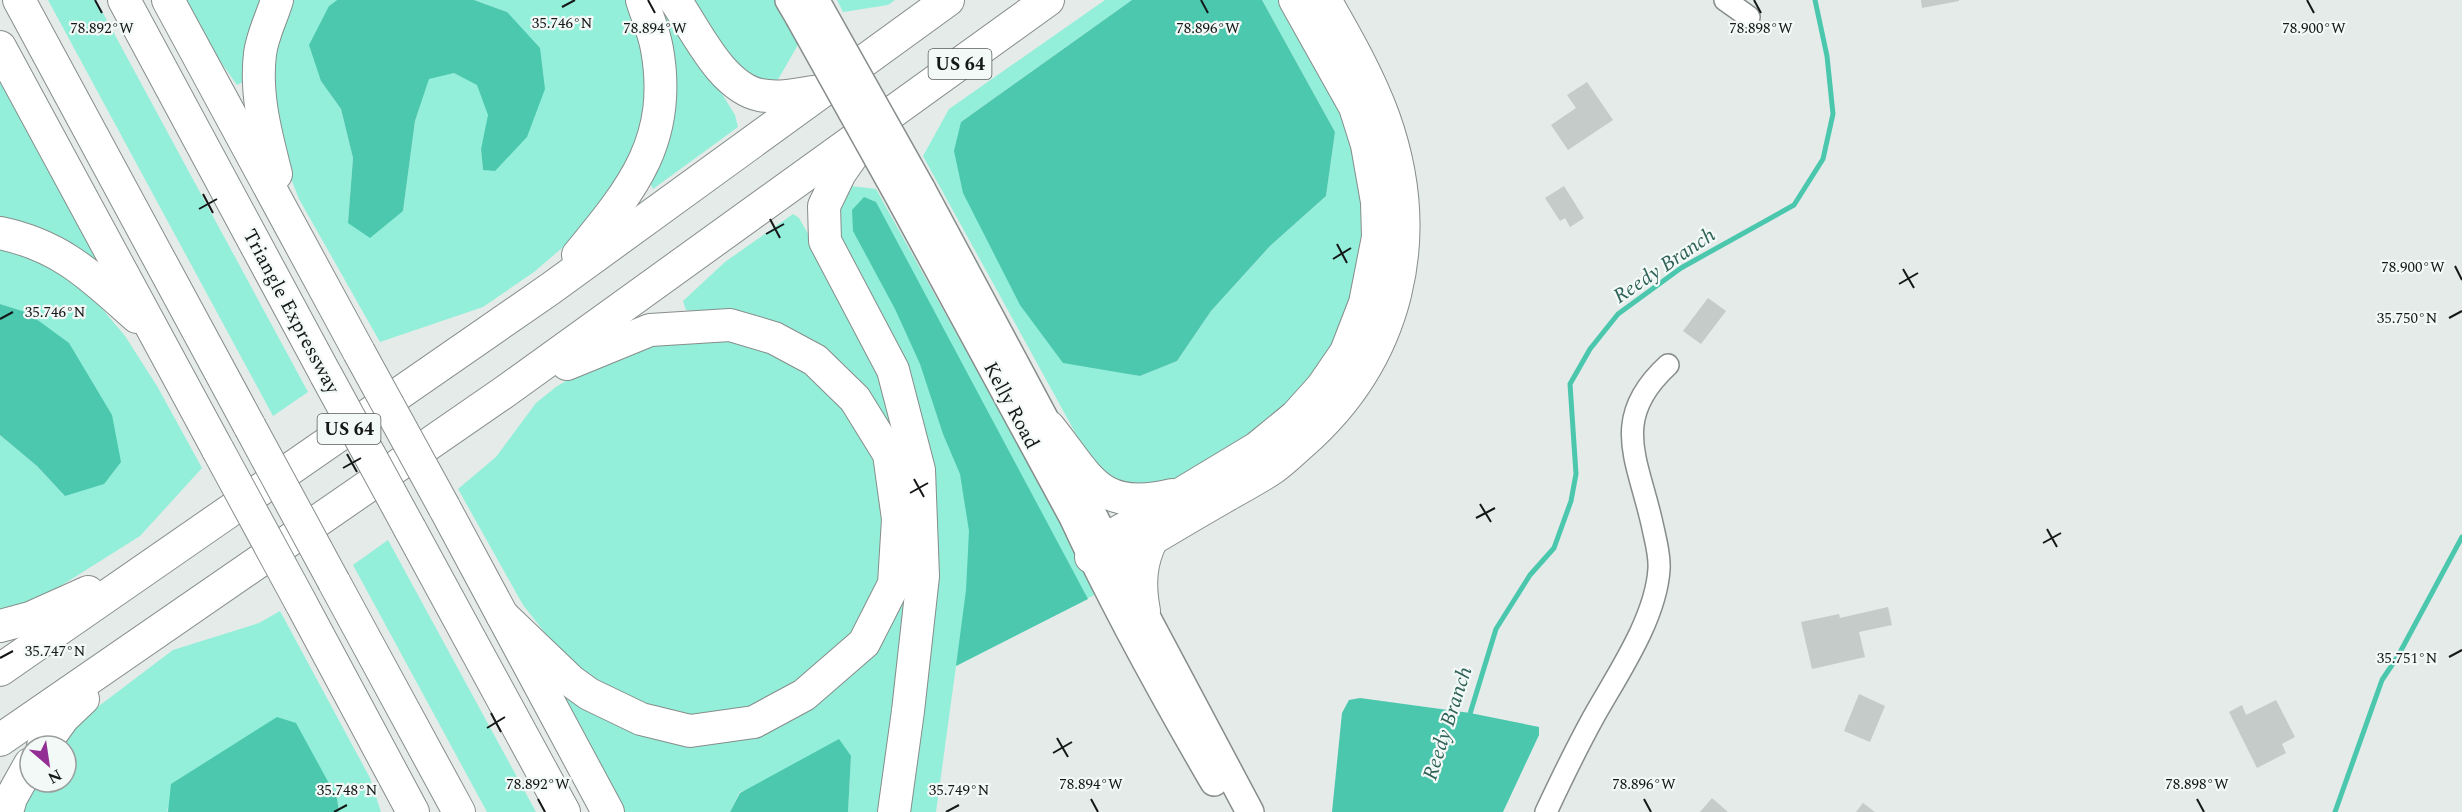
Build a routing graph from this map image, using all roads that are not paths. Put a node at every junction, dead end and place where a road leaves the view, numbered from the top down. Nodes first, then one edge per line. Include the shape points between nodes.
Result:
1 (19, 0) edge
2 (124, 0) edge
3 (168, 0) edge
4 (278, 0) edge
5 (642, 0) edge
6 (675, 0) edge
7 (948, 0) edge
8 (1048, 0) edge
9 (1295, 0) edge
10 (1325, 0) edge
11 (1725, 0) edge
12 (805, 5) edge
13 (1749, 17) dead end
14 (0, 48) edge
15 (823, 90) junction
16 (871, 128) junction
17 (912, 195) junction
18 (288, 220) junction
19 (0, 233) edge
20 (550, 289) junction
21 (154, 332) junction
22 (1668, 365) dead end
23 (503, 393) junction
24 (1049, 428) junction
25 (1184, 492) junction
26 (1152, 539) junction
27 (1104, 552) junction
28 (147, 568) junction
29 (1144, 611) junction
30 (502, 615) junction
31 (0, 626) edge
32 (146, 640) junction
33 (0, 670) edge
34 (52, 734) edge
35 (0, 740) edge
36 (378, 746) junction
37 (18, 785) edge
38 (7, 812) edge
39 (391, 812) edge
40 (413, 812) edge
41 (459, 812) edge
42 (564, 812) edge
43 (608, 812) edge
44 (894, 812) edge
45 (1231, 812) edge
46 (1250, 812) edge
47 (1546, 812) edge

1 - 41 highway, bridge
2 - 42 highway, Triangle Expressway, bridge
3 - 18 highway
4 - 18 highway via 260,52 259,81 268,143
5 - 20 highway via 657,47 661,86 654,141 637,177 608,219
6 - 15 highway via 711,56 733,81 757,95 776,97
7 - 15 highway, US 64
8 - 16 highway, US 64
9 - 25 highway via 1355,107 1367,145 1377,202 1378,237 1373,270 1346,352 1322,387 1296,416 1257,448
10 - 26 highway via 1384,118 1398,169 1404,219 1400,274 1386,327 1357,381 1324,423 1274,467
11 - 13 lane
12 - 17 main road, Kelly Road, bridge
14 - 21 highway
15 - 20 highway, US 64
16 - 23 highway, US 64
16 - 44 highway via 840,173 824,206 825,241 893,370 919,470 923,576
17 - 24 main road, Kelly Road
17 - 27 main road, Kelly Road via 1073,517
18 - 30 highway, bridge
19 - 21 highway via 27,238 58,252
20 - 28 highway, US 64
21 - 36 highway, bridge
22 - 47 lane via 1640,396 1632,432 1658,548 1657,589 1632,652 1593,718
23 - 30 highway via 650,330 730,325 774,338 815,360 855,399 889,454 898,519 894,584 864,643 804,695 754,722 690,731 641,719 571,681
23 - 32 highway, US 64
24 - 25 highway via 1092,484 1113,497 1136,500
24 - 27 main road, Kelly Road
25 - 27 highway
26 - 27 highway
26 - 29 highway via 1140,576
27 - 29 main road, Kelly Road
27 - 45 main road, Kelly Road via 1174,715
28 - 31 highway via 30,618
28 - 33 highway, US 64
29 - 46 main road, Kelly Road
30 - 43 highway
32 - 34 highway via 63,718
32 - 35 highway, US 64
36 - 39 highway
36 - 40 highway
37 - 38 highway

